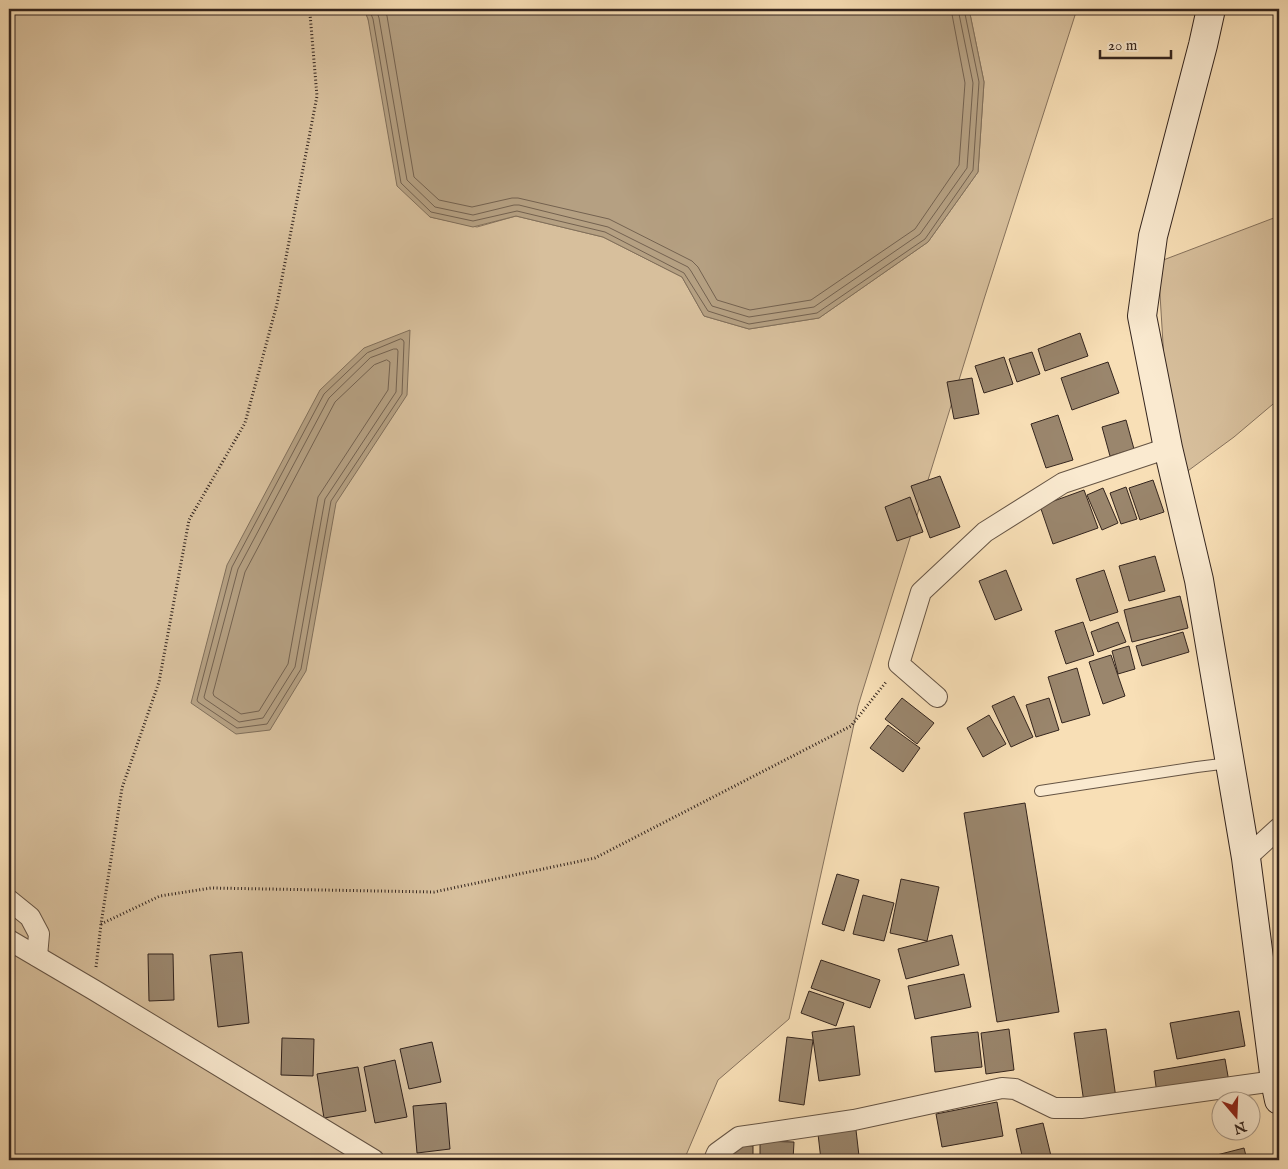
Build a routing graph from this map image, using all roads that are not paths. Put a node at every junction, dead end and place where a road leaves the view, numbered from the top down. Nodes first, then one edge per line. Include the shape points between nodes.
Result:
1 (1211, 9) edge
2 (1168, 448) junction
3 (937, 696) dead end
4 (1230, 763) junction
5 (1040, 791) dead end
6 (1279, 828) edge
7 (1246, 858) junction
8 (9, 900) edge
9 (9, 940) edge
10 (37, 956) junction
11 (1277, 1090) edge
12 (374, 1160) edge
13 (714, 1160) edge

1 - 2 main road via 1153,236 1142,316
2 - 3 street via 1063,483 985,532 921,592 899,664
2 - 4 main road via 1199,580
4 - 5 lane
4 - 7 main road
6 - 7 street
7 - 11 main road
8 - 10 street via 30,917 39,934
9 - 10 street
10 - 12 street
11 - 13 street via 1054,1108 1016,1089 1002,1088 854,1120 739,1137

